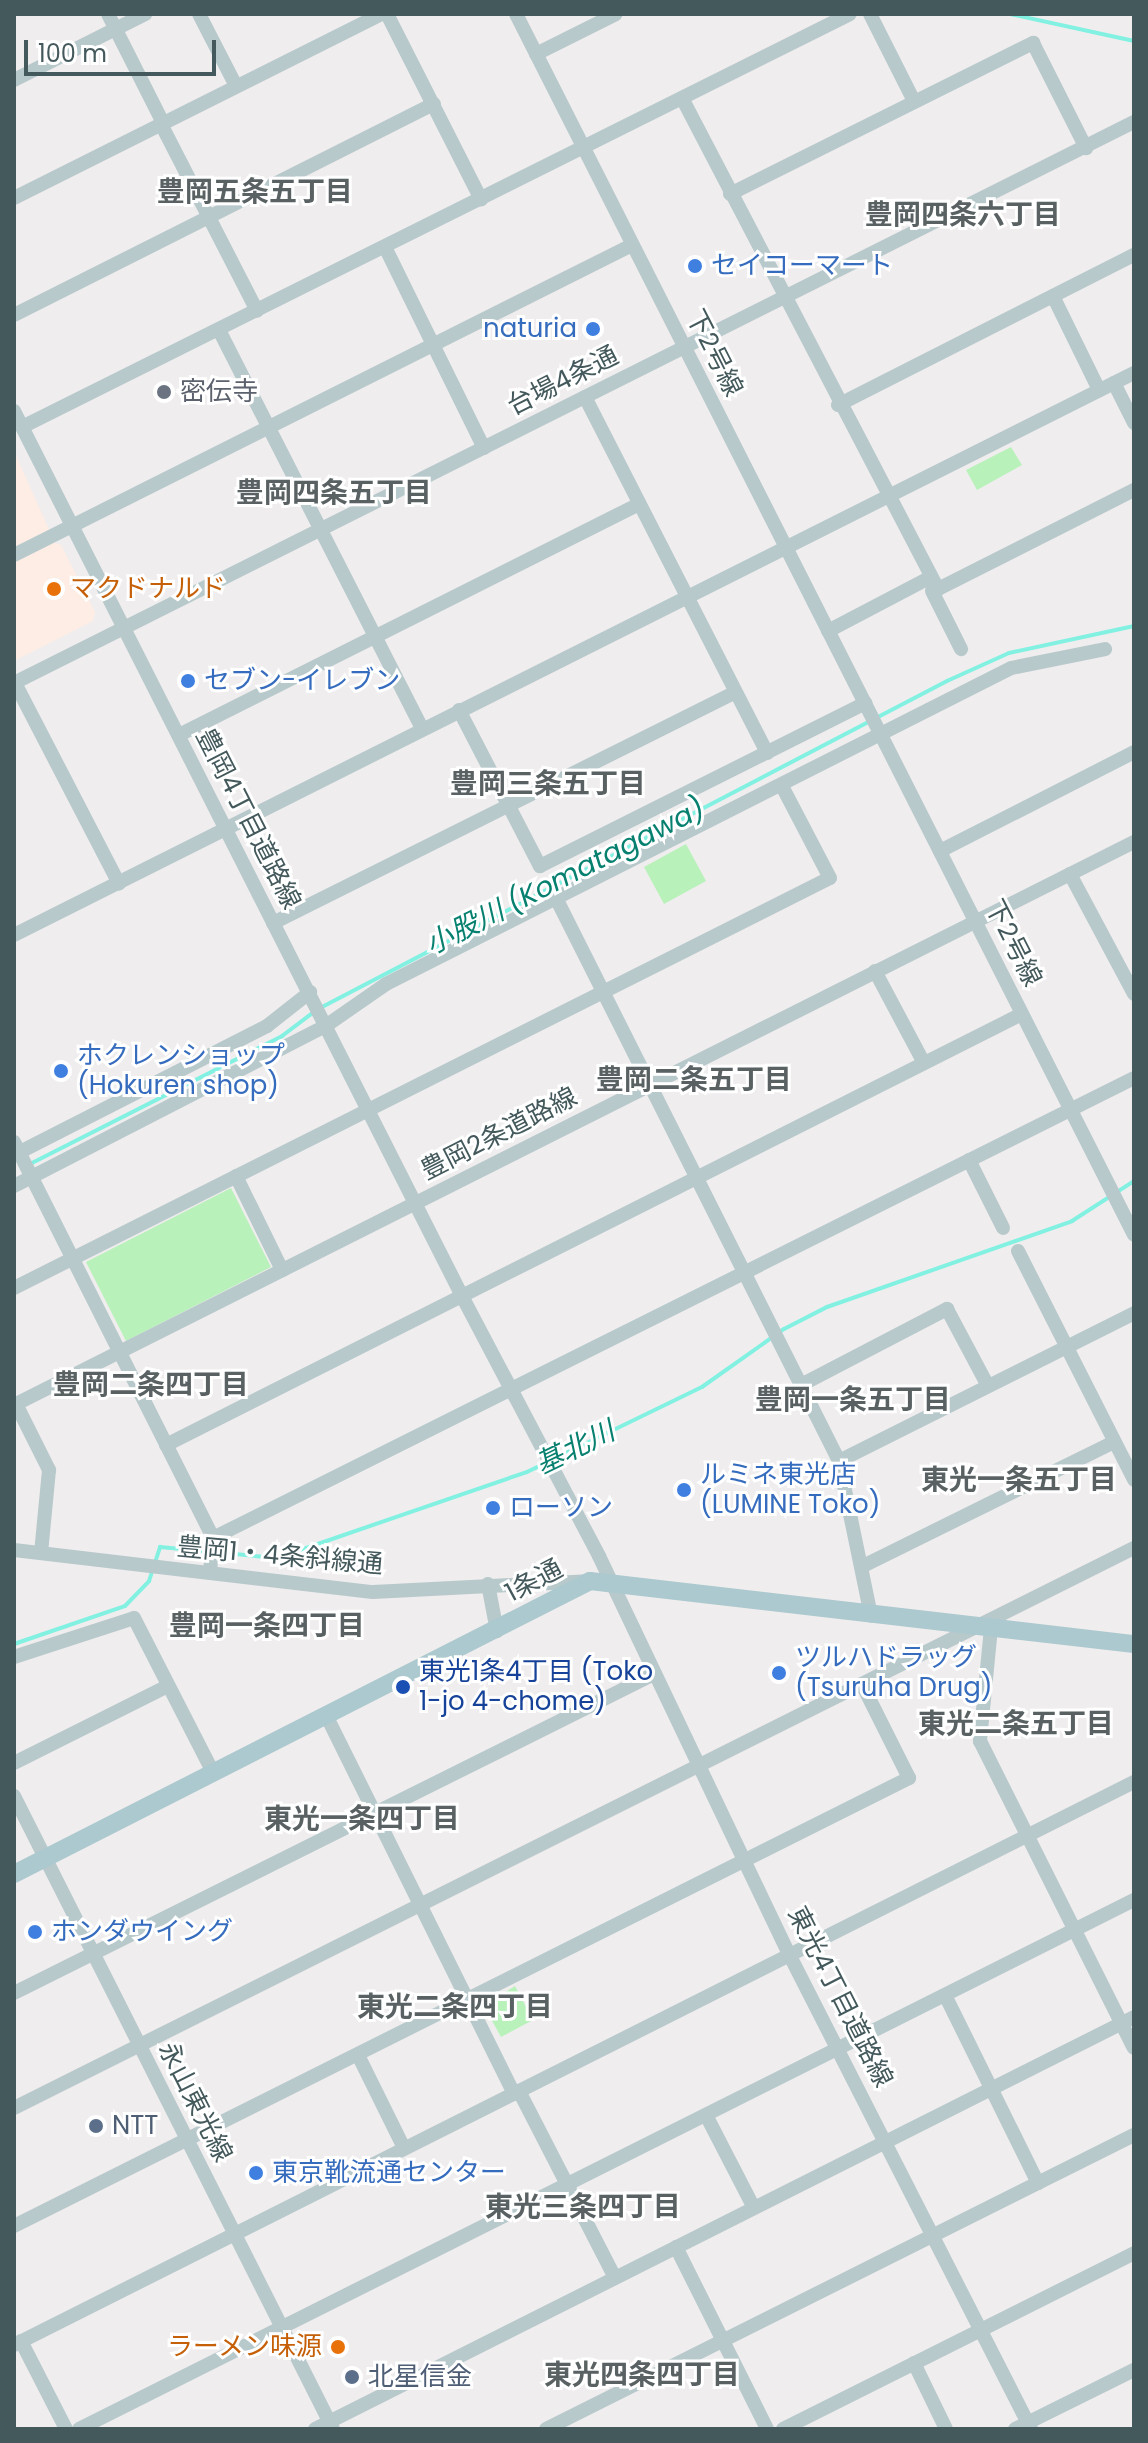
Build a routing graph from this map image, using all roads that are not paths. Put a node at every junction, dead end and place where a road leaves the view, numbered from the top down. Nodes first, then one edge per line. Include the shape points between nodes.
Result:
1 (108, 14) edge
2 (145, 14) edge
3 (199, 14) edge
4 (384, 14) edge
5 (516, 14) edge
6 (616, 14) edge
7 (850, 14) edge
8 (870, 14) edge
9 (115, 29) junction
10 (536, 54) junction
11 (14, 80) edge
12 (236, 86) junction
13 (682, 98) junction
14 (914, 101) junction
15 (434, 104) junction
16 (1134, 122) edge
17 (162, 124) junction
18 (583, 147) junction
19 (1086, 148) junction
20 (730, 194) junction
21 (14, 198) edge
22 (481, 199) junction
23 (209, 218) junction
24 (632, 245) junction
25 (385, 247) junction
26 (1134, 255) edge
27 (1053, 296) junction
28 (784, 298) junction
29 (257, 311) junction
30 (14, 315) edge
31 (219, 330) junction
32 (434, 345) junction
33 (684, 348) junction
34 (1134, 373) edge
35 (1114, 383) junction
36 (1099, 390) junction
37 (585, 397) junction
38 (838, 405) junction
39 (14, 411) edge
40 (1134, 423) edge
41 (22, 427) junction
42 (268, 427) junction
43 (484, 448) junction
44 (1134, 490) edge
45 (887, 497) junction
46 (639, 504) junction
47 (72, 526) junction
48 (320, 530) junction
49 (786, 548) junction
50 (14, 555) edge
51 (934, 583) junction
52 (686, 598) junction
53 (124, 629) junction
54 (828, 631) junction
55 (375, 636) junction
56 (961, 649) dead end
57 (1105, 649) dead end
58 (14, 683) edge
59 (734, 693) junction
60 (867, 708) junction
61 (459, 710) junction
62 (422, 728) junction
63 (880, 732) junction
64 (179, 735) junction
65 (1134, 752) edge
66 (767, 753) junction
67 (782, 786) junction
68 (507, 805) junction
69 (225, 830) junction
70 (1134, 842) edge
71 (940, 851) junction
72 (1070, 874) junction
73 (119, 884) junction
74 (557, 900) junction
75 (974, 921) junction
76 (273, 923) junction
77 (14, 935) edge
78 (1134, 959) edge
79 (1120, 966) junction
80 (875, 971) junction
81 (604, 993) junction
82 (1134, 994) edge
83 (312, 996) junction
84 (1022, 1014) junction
85 (325, 1022) junction
86 (924, 1063) junction
87 (1134, 1078) edge
88 (650, 1085) junction
89 (1070, 1109) junction
90 (367, 1110) junction
91 (17, 1152) edge
92 (969, 1160) junction
93 (31, 1174) junction
94 (236, 1176) junction
95 (696, 1178) junction
96 (14, 1186) edge
97 (415, 1203) junction
98 (1003, 1228) dead end
99 (1134, 1235) edge
100 (1018, 1251) dead end
101 (72, 1259) junction
102 (282, 1270) junction
103 (745, 1272) junction
104 (14, 1288) edge
105 (463, 1298) junction
106 (1134, 1313) edge
107 (1066, 1346) junction
108 (118, 1352) junction
109 (801, 1385) junction
110 (988, 1386) junction
111 (511, 1391) junction
112 (15, 1405) edge
113 (1114, 1442) junction
114 (166, 1445) junction
115 (839, 1461) junction
116 (1134, 1480) edge
117 (213, 1547) junction
118 (1134, 1548) edge
119 (14, 1550) edge
120 (41, 1553) junction
121 (863, 1566) junction
122 (210, 1573) junction
123 (590, 1581) junction
124 (488, 1584) junction
125 (611, 1584) junction
126 (871, 1616) junction
127 (982, 1628) junction
128 (497, 1631) junction
129 (1134, 1644) edge
130 (14, 1657) edge
131 (654, 1674) junction
132 (862, 1684) junction
133 (168, 1686) junction
134 (327, 1717) junction
135 (14, 1763) edge
136 (700, 1766) junction
137 (214, 1774) junction
138 (1134, 1782) edge
139 (14, 1796) edge
140 (376, 1814) junction
141 (1027, 1836) junction
142 (45, 1859) junction
143 (745, 1861) junction
144 (14, 1874) edge
145 (1134, 1900) edge
146 (422, 1906) junction
147 (1075, 1930) junction
148 (94, 1954) junction
149 (790, 1956) junction
150 (14, 1993) edge
151 (945, 1995) junction
152 (467, 1999) junction
153 (1128, 2020) edge
154 (139, 2043) junction
155 (1134, 2048) edge
156 (840, 2049) junction
157 (358, 2055) junction
158 (992, 2088) junction
159 (516, 2092) junction
160 (14, 2108) edge
161 (707, 2117) junction
162 (1134, 2135) edge
163 (188, 2140) junction
164 (886, 2140) junction
165 (404, 2148) junction
166 (1038, 2183) junction
167 (568, 2186) junction
168 (754, 2208) junction
169 (14, 2226) edge
170 (234, 2233) junction
171 (934, 2235) junction
172 (676, 2247) junction
173 (1134, 2253) edge
174 (615, 2278) junction
175 (283, 2327) junction
176 (981, 2330) junction
177 (722, 2341) junction
178 (18, 2343) edge
179 (914, 2363) junction
180 (1134, 2370) edge
181 (331, 2425) edge
182 (1025, 2427) edge
183 (66, 2429) edge
184 (79, 2429) edge
185 (315, 2429) edge
186 (546, 2429) edge
187 (767, 2429) edge
188 (783, 2429) edge
189 (946, 2429) edge

1 - 9 street
2 - 9 street
3 - 12 street
4 - 12 street
4 - 15 street
5 - 10 street, 下2号線
6 - 10 street
7 - 13 street
8 - 14 street
9 - 11 street
9 - 17 street
10 - 18 street, 下2号線
12 - 17 street
13 - 18 street
13 - 20 street
14 - 19 street via 1033,43
14 - 20 street
15 - 22 street
15 - 23 street
16 - 19 street, 台場4条通
17 - 21 street
17 - 23 street
18 - 22 street
18 - 24 street, 下2号線
19 - 28 street, 台場4条通
20 - 28 street
22 - 25 street
23 - 29 street
23 - 30 street
24 - 32 street
24 - 33 street, 下2号線
25 - 29 street
25 - 32 street
26 - 27 street
27 - 36 street
27 - 38 street
28 - 33 street, 台場4条通
28 - 38 street
29 - 31 street
31 - 41 street
31 - 42 street
32 - 42 street
32 - 43 street
33 - 37 street, 台場4条通
33 - 49 street, 下2号線
34 - 35 street
35 - 36 street
35 - 40 street
36 - 45 street
37 - 43 street, 台場4条通
37 - 46 street
38 - 45 street
39 - 41 street, 豊岡4丁目道路線
41 - 47 street, 豊岡4丁目道路線
42 - 47 street
42 - 48 street
43 - 48 street, 台場4条通
44 - 51 street
45 - 49 street
45 - 51 street
46 - 52 street
46 - 55 street
47 - 50 street
47 - 53 street, 豊岡4丁目道路線
48 - 53 street, 台場4条通
48 - 55 street
49 - 52 street
49 - 54 street, 下2号線
51 - 54 street
51 - 56 street via 932,591
52 - 59 street
52 - 61 street
53 - 58 street, 台場4条通
53 - 64 street, 豊岡4丁目道路線
54 - 60 street, 下2号線
55 - 62 street
55 - 64 street
57 - 63 street via 1011,668
58 - 73 street
59 - 66 street
59 - 68 street
60 - 63 street, 下2号線
60 - 66 street
61 - 62 street
61 - 68 street
62 - 69 street
63 - 67 street
63 - 71 street, 下2号線
64 - 69 street, 豊岡4丁目道路線
65 - 71 street
66 - 68 street via 540,866
67 - 74 street
67 - 81 street via 830,878
68 - 76 street
69 - 73 street
69 - 76 street, 豊岡4丁目道路線
70 - 72 street, 豊岡2条道路線
71 - 75 street, 下2号線
72 - 75 street, 豊岡2条道路線
72 - 79 street
73 - 77 street
74 - 81 street
74 - 85 street via 386,984
75 - 80 street, 豊岡2条道路線
75 - 84 street, 下2号線
76 - 83 street, 豊岡4丁目道路線
78 - 79 street
79 - 82 street
80 - 86 street
80 - 88 street, 豊岡2条道路線
81 - 88 street
81 - 90 street
83 - 85 street, 豊岡4丁目道路線
83 - 91 street via 267,1026
84 - 86 street
84 - 89 street, 下2号線
85 - 90 street
85 - 93 street
86 - 95 street
87 - 89 street
88 - 95 street
88 - 97 street, 豊岡2条道路線
89 - 92 street
89 - 99 street, 下2号線
90 - 94 street
90 - 97 street
91 - 93 street
92 - 98 street
92 - 103 street
93 - 96 street
93 - 101 street
94 - 101 street
94 - 102 street
95 - 103 street
95 - 105 street
97 - 102 street, 豊岡2条道路線
97 - 105 street
100 - 107 street
101 - 104 street
101 - 108 street
102 - 108 street, 豊岡2条道路線
103 - 109 street
103 - 111 street
105 - 111 street
105 - 114 street
106 - 107 street
107 - 110 street
107 - 113 street
108 - 112 street, 豊岡2条道路線
108 - 114 street
109 - 110 street via 947,1309
109 - 115 street
110 - 115 street
111 - 117 street
111 - 125 street
112 - 120 street via 49,1470
113 - 116 street
113 - 121 street
114 - 117 street
115 - 121 street
117 - 122 street
118 - 127 street
119 - 120 street, 豊岡1・4条斜線通
120 - 122 street, 豊岡1・4条斜線通
121 - 126 street
122 - 124 street, 豊岡1・4条斜線通 via 373,1592
123 - 124 street, 豊岡1・4条斜線通
123 - 125 main road, 1条通
123 - 128 main road, 1条通
124 - 128 street
125 - 126 main road, 1条通
125 - 131 street, 東光4丁目道路線
126 - 127 main road, 1条通
127 - 129 main road, 1条通
127 - 132 street
127 - 141 street via 980,1741
128 - 134 main road, 1条通
130 - 133 street via 134,1618
131 - 136 street, 東光4丁目道路線
131 - 140 street
132 - 136 street
132 - 143 street via 909,1778
133 - 135 street
133 - 137 street
134 - 137 main road, 1条通
134 - 140 street
136 - 143 street, 東光4丁目道路線
136 - 146 street
137 - 142 main road, 1条通
138 - 141 street
139 - 142 street, 永山東光線
140 - 146 street
140 - 148 street
141 - 147 street
141 - 149 street
142 - 144 main road, 1条通
142 - 148 street, 永山東光線
143 - 149 street, 東光4丁目道路線
143 - 152 street
145 - 147 street
146 - 152 street
146 - 154 street
147 - 151 street
147 - 153 street
148 - 150 street
148 - 154 street, 永山東光線
149 - 156 street, 東光4丁目道路線
149 - 159 street
151 - 156 street
151 - 158 street
152 - 157 street
152 - 159 street
153 - 155 street
153 - 158 street
154 - 160 street
154 - 163 street, 永山東光線
156 - 161 street
156 - 164 street, 東光4丁目道路線
157 - 163 street
157 - 165 street
158 - 164 street
158 - 166 street
159 - 165 street
159 - 167 street
161 - 167 street
161 - 168 street
162 - 166 street
163 - 169 street
163 - 170 street, 永山東光線
164 - 168 street
164 - 171 street, 東光4丁目道路線
165 - 170 street
166 - 171 street
167 - 174 street
167 - 175 street
168 - 172 street
170 - 175 street, 永山東光線
170 - 178 street
171 - 176 street, 東光4丁目道路線
171 - 177 street
172 - 174 street
172 - 177 street
173 - 176 street
174 - 181 street
175 - 181 street, 永山東光線
175 - 184 street
176 - 179 street
176 - 182 street, 東光4丁目道路線
177 - 186 street
177 - 187 street
178 - 183 street
179 - 188 street
179 - 189 street
180 - 182 street
181 - 185 street

